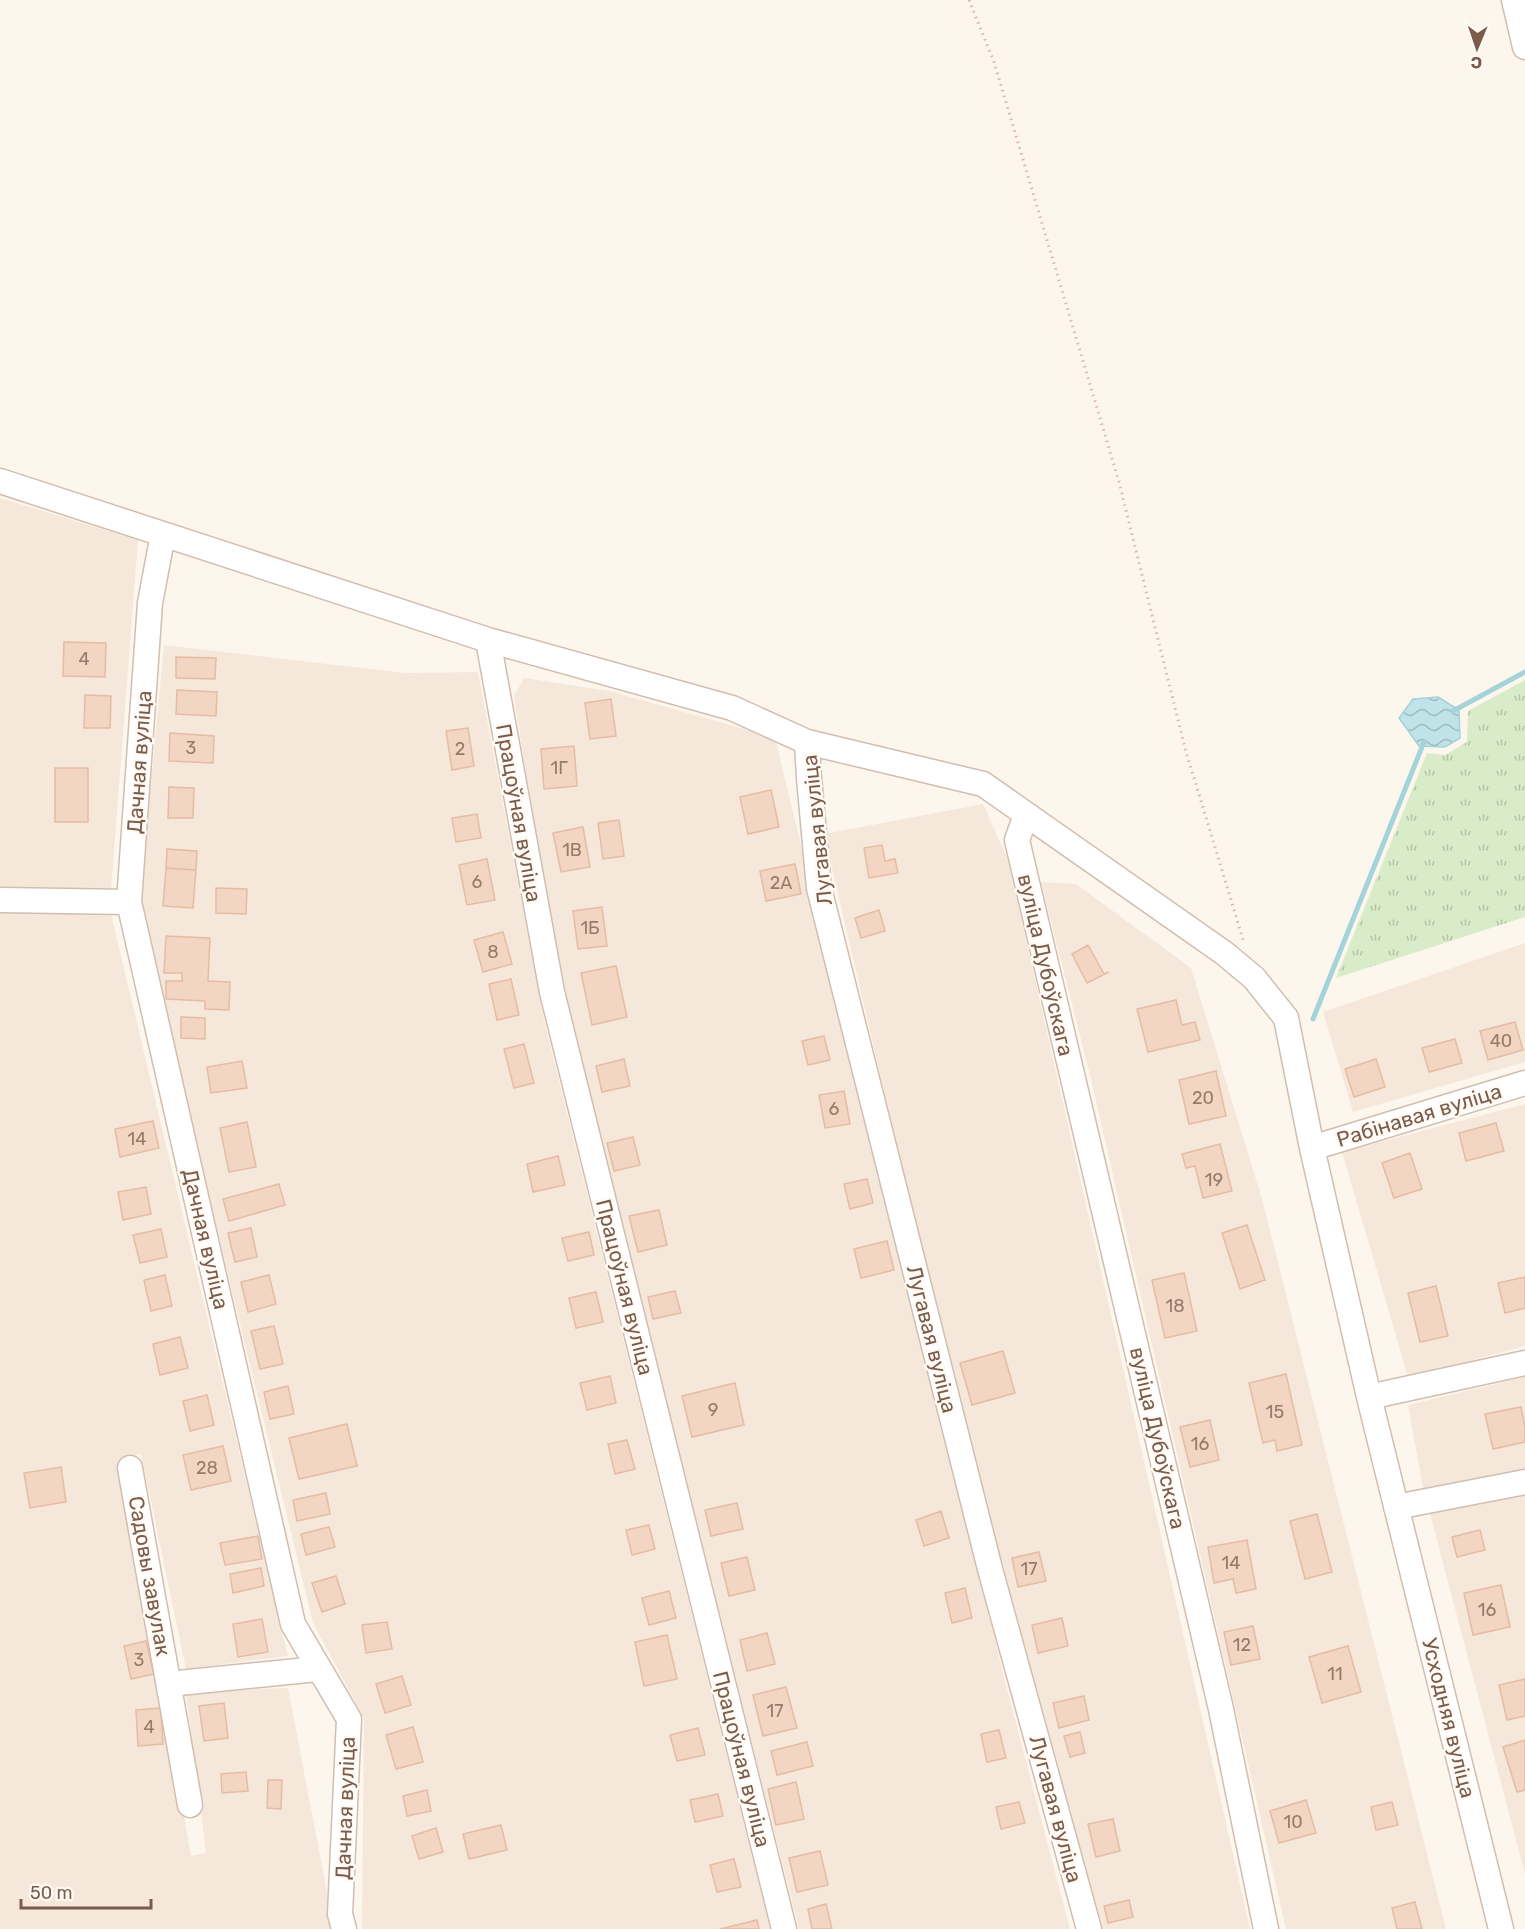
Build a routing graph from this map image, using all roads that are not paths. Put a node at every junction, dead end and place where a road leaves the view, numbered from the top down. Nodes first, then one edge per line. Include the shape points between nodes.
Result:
1 (1514, 0) edge
2 (1525, 47) edge
3 (0, 481) edge
4 (164, 534) junction
5 (488, 640) junction
6 (807, 742) junction
7 (1026, 814) junction
8 (0, 900) edge
9 (129, 902) junction
10 (1525, 1083) edge
11 (1312, 1148) junction
12 (1525, 1363) edge
13 (1369, 1396) junction
14 (130, 1468) dead end
15 (1525, 1482) edge
16 (1396, 1507) junction
17 (317, 1669) junction
18 (169, 1684) junction
19 (190, 1805) dead end
20 (344, 1929) edge
21 (784, 1929) edge
22 (1089, 1929) edge
23 (1266, 1929) edge
24 (1501, 1929) edge

1 - 2 street
3 - 4 street
4 - 5 street
4 - 9 street, Дачная вуліца via 150,603
5 - 6 street via 732,708
5 - 21 street, Працоўная вуліца via 552,992
6 - 7 street via 983,784
6 - 22 street, Лугавая вуліца via 819,888 990,1569
7 - 11 street via 1254,978 1286,1018
7 - 23 street, вуліца Дубоўскага via 1017,840 1221,1708
8 - 9 street
9 - 17 street, Дачная вуліца via 293,1624
10 - 11 street, Рабінавая вуліца
11 - 13 street
12 - 13 street
13 - 16 street
14 - 18 street, Садовы завулак
15 - 16 street
16 - 24 street, Усходняя вуліца
17 - 18 street, Садовы завулак
17 - 20 street, Дачная вуліца via 349,1719 340,1914
18 - 19 street, Садовы завулак

